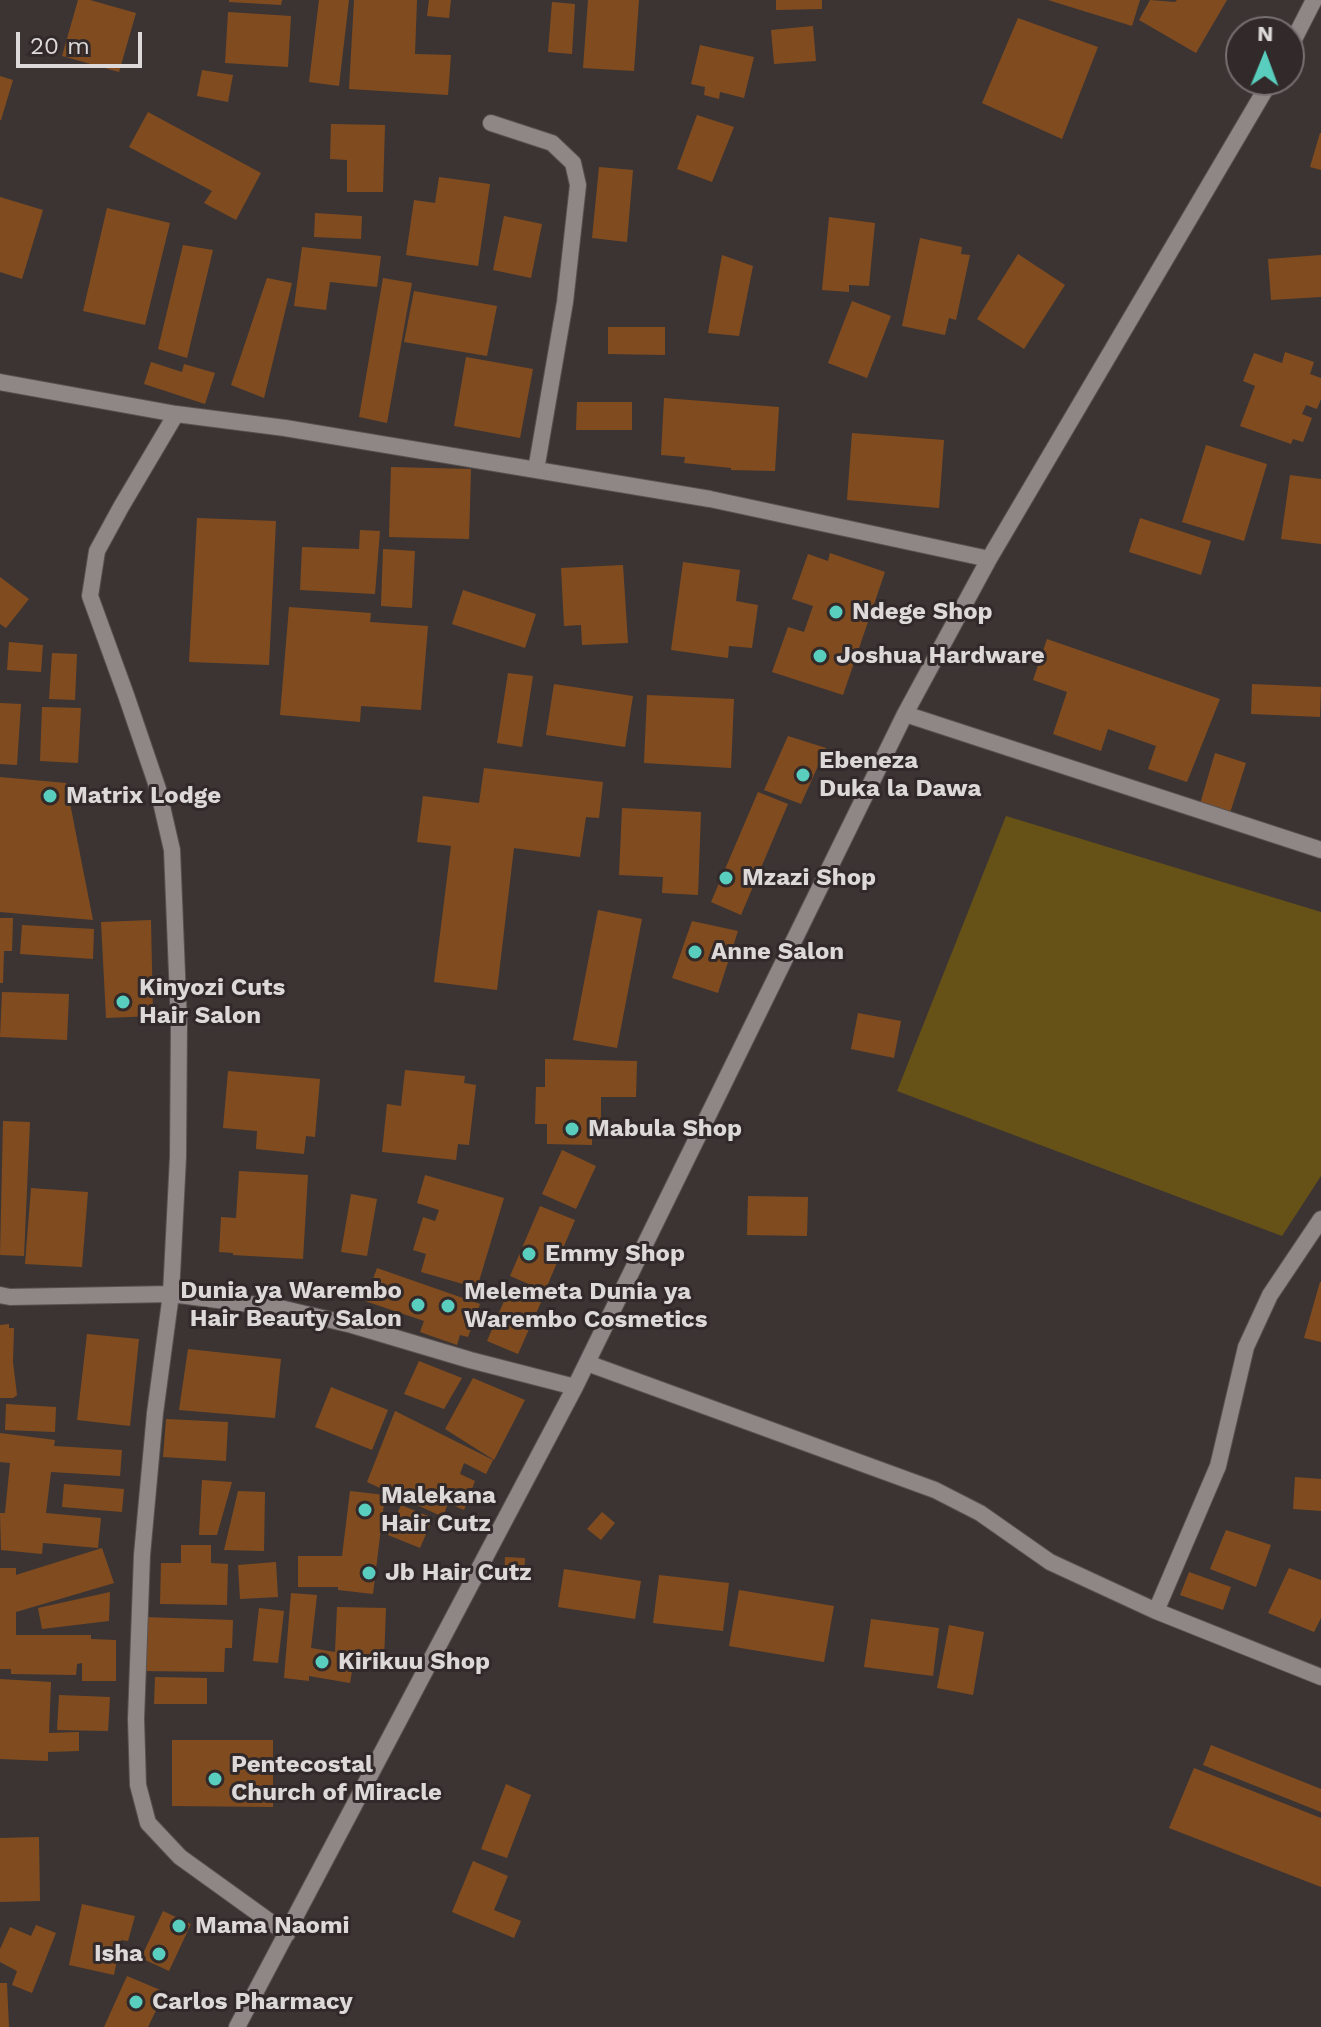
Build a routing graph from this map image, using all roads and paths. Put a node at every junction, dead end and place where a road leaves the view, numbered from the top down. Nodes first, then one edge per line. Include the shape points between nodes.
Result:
1 (1262, 96) edge
2 (491, 123) dead end
3 (0, 382) edge
4 (176, 414) junction
5 (536, 470) junction
6 (989, 559) junction
7 (905, 714) junction
8 (1321, 850) edge
9 (1321, 1219) edge
10 (171, 1294) junction
11 (0, 1295) edge
12 (587, 1363) junction
13 (575, 1387) junction
14 (1156, 1611) junction
15 (1321, 1677) edge
16 (287, 1934) junction
17 (237, 2027) edge

1 - 6 street
2 - 5 street via 552,143 573,163 578,185 565,302
3 - 4 street
4 - 5 street
4 - 10 street via 97,551 90,596 158,789 172,850 179,1023
5 - 6 street via 710,499
6 - 7 street
7 - 8 street
7 - 12 street
9 - 14 street via 1270,1295 1246,1347 1218,1466
10 - 11 street
10 - 13 street via 280,1308
10 - 16 street via 142,1555 138,1785 148,1823 180,1857
12 - 13 street
12 - 14 street via 935,1490 980,1513 1050,1562
13 - 16 street
14 - 15 street
16 - 17 street

